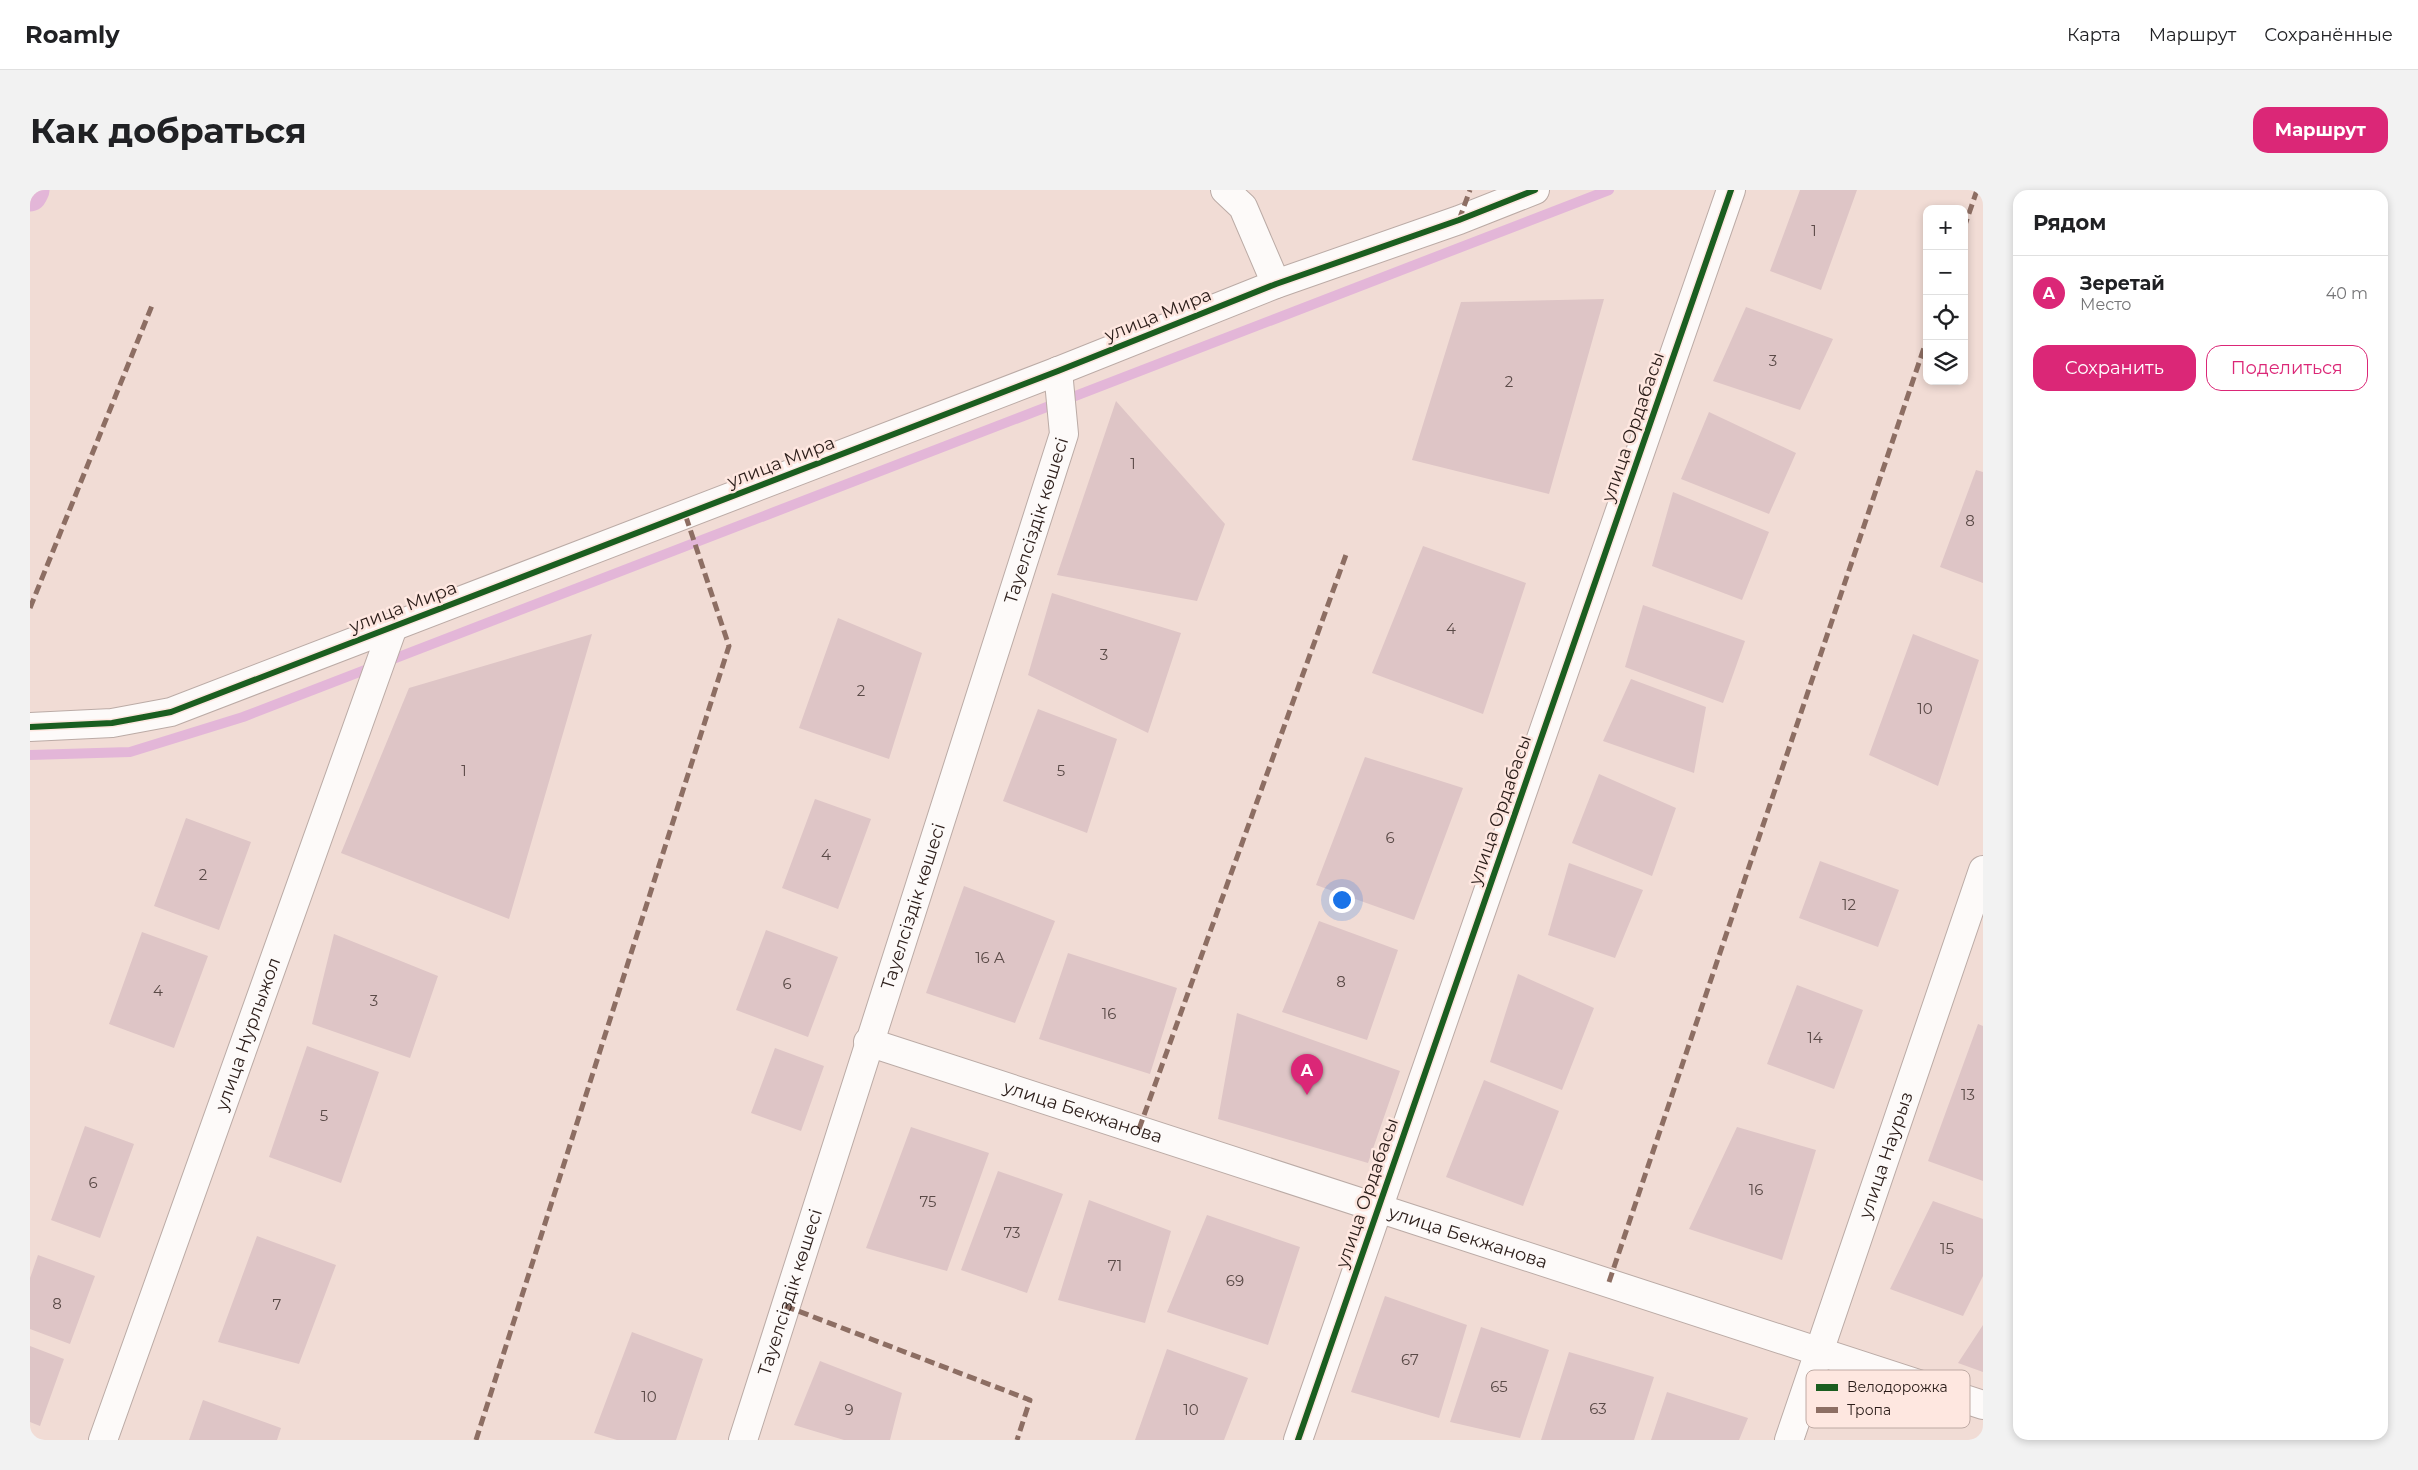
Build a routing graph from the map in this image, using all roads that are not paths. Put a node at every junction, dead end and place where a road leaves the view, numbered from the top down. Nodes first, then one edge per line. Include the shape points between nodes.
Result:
1 (1225, 190) edge
2 (1534, 190) edge
3 (1731, 190) edge
4 (1276, 284) junction
5 (1058, 371) junction
6 (393, 627) junction
7 (30, 727) edge
8 (1983, 870) edge
9 (868, 1042) junction
10 (1378, 1206) junction
11 (1819, 1352) junction
12 (1813, 1370) edge
13 (1875, 1370) edge
14 (1806, 1390) edge
15 (1970, 1401) edge
16 (1983, 1405) edge
17 (103, 1440) edge
18 (743, 1440) edge
19 (1298, 1440) edge
20 (1789, 1440) edge

1 - 4 street via 1243,207
2 - 4 street, улица Мира via 1459,220
3 - 10 street, улица Ордабасы
4 - 5 street, улица Мира
5 - 6 street, улица Мира
5 - 9 street, Тауелсіздік көшесі via 1064,434
6 - 7 street, улица Мира via 171,712 112,723
6 - 17 street, улица Нурлыжол
8 - 11 street, улица Наурыз
9 - 10 street, улица Бекжанова
9 - 18 street, Тауелсіздік көшесі
10 - 11 street, улица Бекжанова
10 - 19 street, улица Ордабасы
11 - 12 street, улица Наурыз
11 - 13 street, улица Бекжанова
14 - 20 street, улица Наурыз
15 - 16 street, улица Бекжанова

